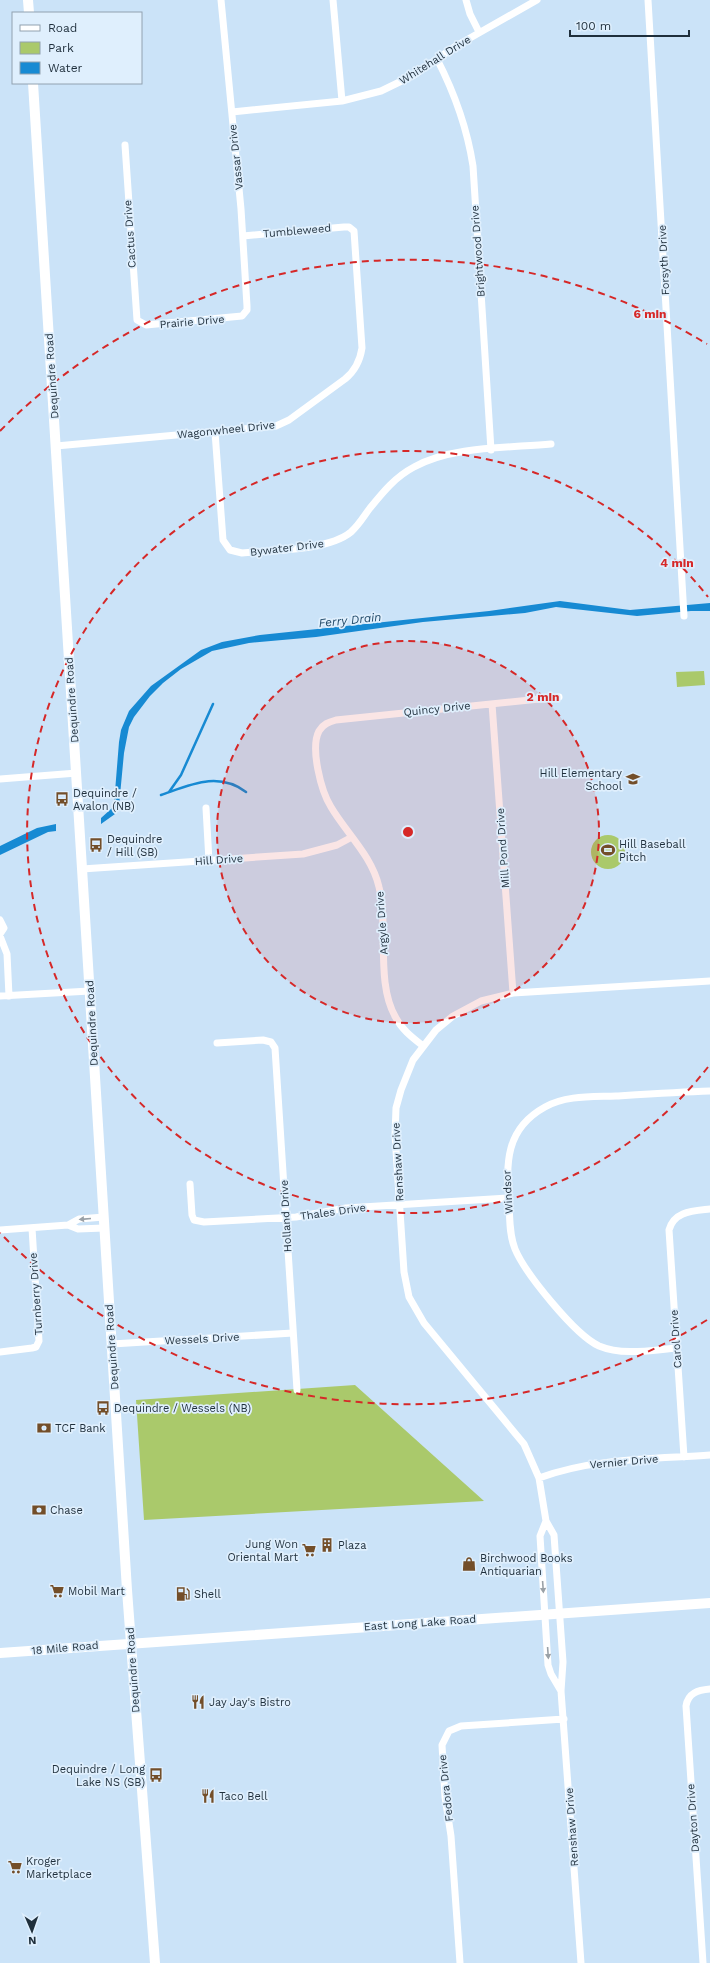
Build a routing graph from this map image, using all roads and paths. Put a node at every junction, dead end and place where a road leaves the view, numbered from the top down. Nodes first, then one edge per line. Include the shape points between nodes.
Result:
1 (28, 0) edge
2 (221, 0) edge
3 (333, 0) edge
4 (466, 0) edge
5 (537, 0) edge
6 (648, 0) edge
7 (29, 12) edge
8 (479, 32) junction
9 (437, 59) junction
10 (33, 84) edge
11 (342, 101) junction
12 (232, 112) junction
13 (125, 145) dead end
14 (351, 228) joint
15 (243, 236) junction
16 (245, 314) joint
17 (138, 323) joint
18 (215, 432) junction
19 (551, 444) dead end
20 (56, 446) junction
21 (491, 450) junction
22 (684, 614) dead end
23 (559, 697) dead end
24 (492, 704) junction
25 (319, 731) joint
26 (77, 773) junction
27 (0, 778) edge
28 (206, 808) dead end
29 (352, 837) junction
30 (209, 861) junction
31 (82, 870) junction
32 (0, 920) edge
33 (0, 935) edge
34 (710, 981) edge
35 (90, 991) junction
36 (513, 993) junction
37 (0, 996) edge
38 (10, 996) junction
39 (217, 1043) dead end
40 (423, 1046) junction
41 (710, 1090) edge
42 (190, 1184) dead end
43 (508, 1198) junction
44 (400, 1205) junction
45 (710, 1209) edge
46 (104, 1217) junction
47 (286, 1217) junction
48 (68, 1225) junction
49 (32, 1228) junction
50 (104, 1228) junction
51 (0, 1230) edge
52 (293, 1333) junction
53 (112, 1344) junction
54 (677, 1348) junction
55 (0, 1352) edge
56 (297, 1390) dead end
57 (710, 1455) edge
58 (684, 1457) junction
59 (539, 1478) junction
60 (546, 1521) junction
61 (710, 1603) edge
62 (560, 1613) junction
63 (545, 1614) junction
64 (130, 1643) junction
65 (0, 1653) edge
66 (710, 1689) edge
67 (561, 1691) junction
68 (564, 1719) junction
69 (156, 1963) edge
70 (460, 1963) edge
71 (581, 1963) edge
72 (703, 1963) edge

1 - 7 main road
2 - 12 street, Vassar Drive
3 - 11 street
4 - 8 street
5 - 8 street, Whitehall Drive
6 - 22 street, Forsyth Drive
8 - 9 street, Whitehall Drive
9 - 11 street, Whitehall Drive via 391,87
9 - 21 street, Brightwood Drive via 460,110 473,166
10 - 20 main road, Dequindre Road
11 - 12 street, Whitehall Drive
12 - 15 street, Vassar Drive
13 - 17 street, Cactus Drive via 135,314
14 - 15 street, Tumbleweed
14 - 18 street, Wagonwheel Drive via 355,235 362,343 353,372 282,424
15 - 16 street, Vassar Drive via 247,306
16 - 17 street, Prairie Drive via 238,318 154,325
18 - 20 street, Wagonwheel Drive
18 - 21 street, Bywater Drive via 223,540 228,548 238,553 334,542 351,532 381,493 406,471 444,455
19 - 21 street, Bywater Drive
20 - 26 main road, Dequindre Road
23 - 24 street, Quincy Drive
24 - 25 street, Quincy Drive via 336,720 328,722
24 - 36 street, Mill Pond Drive
25 - 29 street, Argyle Drive via 317,753 324,794
26 - 27 street
26 - 31 main road, Dequindre Road
28 - 30 street
29 - 30 street, Hill Drive via 337,845 303,854
29 - 40 street, Argyle Drive via 372,868 379,888 389,1004 400,1024
30 - 31 street, Hill Drive
31 - 35 main road, Dequindre Road
32 - 33 street via 4,928
33 - 38 street via 7,954
34 - 36 street, Renshaw Drive
35 - 38 street
35 - 46 main road, Dequindre Road
36 - 40 street, Renshaw Drive via 485,1000 464,1009 440,1027
37 - 38 street
39 - 47 street, Holland Drive via 263,1040 272,1042 276,1053
40 - 44 street, Renshaw Drive via 405,1078 396,1108 395,1135
41 - 43 street, Windsor via 569,1099 547,1106 525,1123 513,1142 507,1167
42 - 47 street, Thales Drive via 192,1216 199,1222
43 - 44 street, Thales Drive
43 - 54 street, Windsor via 511,1232 521,1261 580,1333 592,1342 612,1350
44 - 47 street, Thales Drive via 339,1209
44 - 59 street, Renshaw Drive via 405,1280 414,1309 520,1439 532,1457
45 - 54 street, Carol Drive via 684,1212 672,1222 668,1237
46 -> 48 street via 79,1219
46 - 50 main road, Dequindre Road
47 - 52 street, Holland Drive
48 - 49 street
48 - 50 street via 78,1229
49 - 51 street
49 - 55 street, Turnberry Drive via 39,1341 32,1348
50 - 53 main road, Dequindre Road
52 - 53 street, Wessels Drive
52 - 56 street, Holland Drive
53 - 64 main road, Dequindre Road
54 - 58 street, Carol Drive
57 - 58 street, Vernier Drive
58 - 59 street, Vernier Drive via 590,1464 565,1468
59 - 60 street, Renshaw Drive
60 - 62 street, Renshaw Drive via 554,1535
60 -> 63 street, Renshaw Drive via 540,1536
61 - 62 main road, East Long Lake Road
62 - 63 main road, East Long Lake Road
62 - 67 street, Renshaw Drive via 563,1675
63 - 64 main road, East Long Lake Road
63 -> 67 street, Renshaw Drive via 548,1665
64 - 65 main road, 18 Mile Road
64 - 69 main road, Dequindre Road
66 - 72 street, Dayton Drive via 694,1692 686,1706
67 - 68 street, Renshaw Drive
68 - 70 street, Fedora Drive via 461,1726 450,1731 442,1742
68 - 71 street, Renshaw Drive

